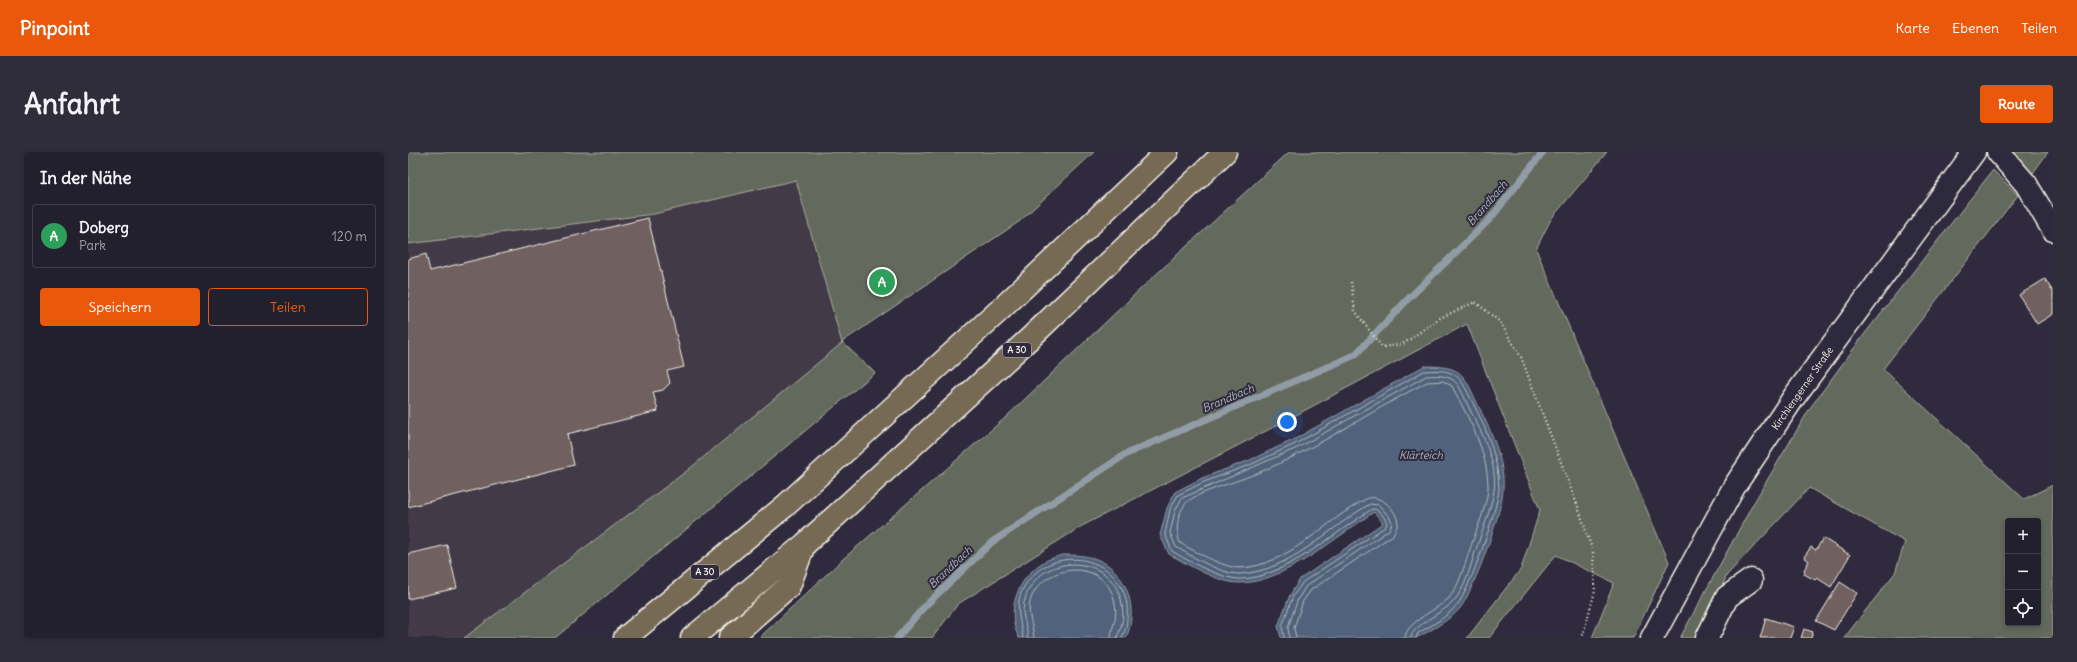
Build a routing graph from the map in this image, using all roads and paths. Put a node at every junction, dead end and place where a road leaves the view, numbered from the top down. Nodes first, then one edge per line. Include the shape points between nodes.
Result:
1 (1167, 152) edge
2 (1225, 152) edge
3 (1974, 152) edge
4 (1998, 152) edge
5 (2053, 230) edge
6 (1352, 282) dead end
7 (805, 544) junction
8 (1751, 580) dead end
9 (625, 638) edge
10 (692, 638) edge
11 (730, 638) edge
12 (1582, 638) edge
13 (1652, 638) edge
14 (1707, 638) edge

1 - 9 highway, A 30 via 785,506
2 - 7 highway, A 30 via 1029,339
3 - 13 street, Kirchlengerner Straße via 1794,397 1734,488
4 - 5 street via 2026,184
6 - 12 path via 1355,311 1382,347 1403,344 1440,318 1475,302 1500,322 1520,357 1593,552 1595,592
7 - 10 highway, A 30
7 - 11 highway via 789,586
8 - 14 street via 1727,596

